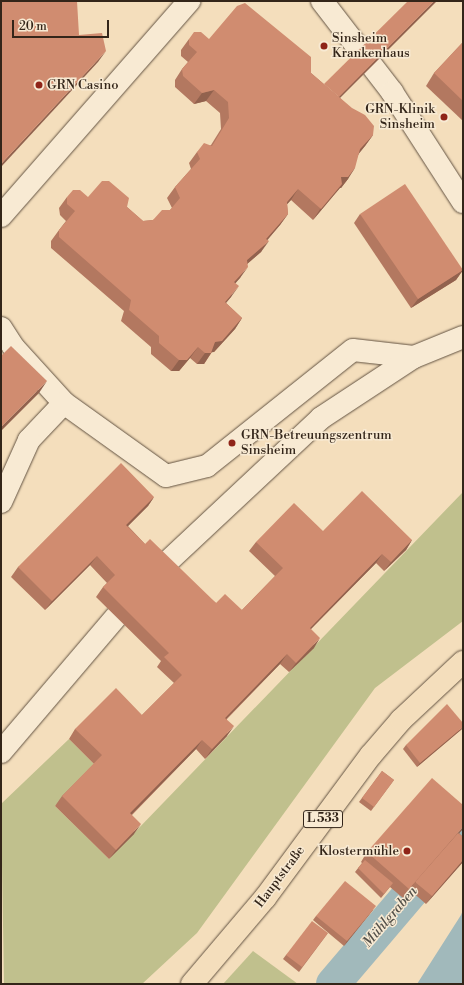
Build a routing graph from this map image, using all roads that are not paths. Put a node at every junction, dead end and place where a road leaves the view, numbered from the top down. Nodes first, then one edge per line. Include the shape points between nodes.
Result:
1 (189, 1) edge
2 (322, 1) edge
3 (463, 202) edge
4 (1, 216) edge
5 (1, 328) edge
6 (463, 337) edge
7 (414, 357) junction
8 (64, 403) junction
9 (1, 502) edge
10 (162, 567) edge
11 (116, 617) edge
12 (463, 662) edge
13 (1, 752) edge
14 (192, 984) edge

1 - 4 street
2 - 3 street via 392,92
5 - 8 street via 14,348
6 - 7 street
7 - 8 street via 353,350 207,466 166,476
7 - 10 street via 321,418
8 - 9 street via 29,440
11 - 13 street
12 - 14 main road, Hauptstraße / L 533 via 401,720 371,755 265,898

